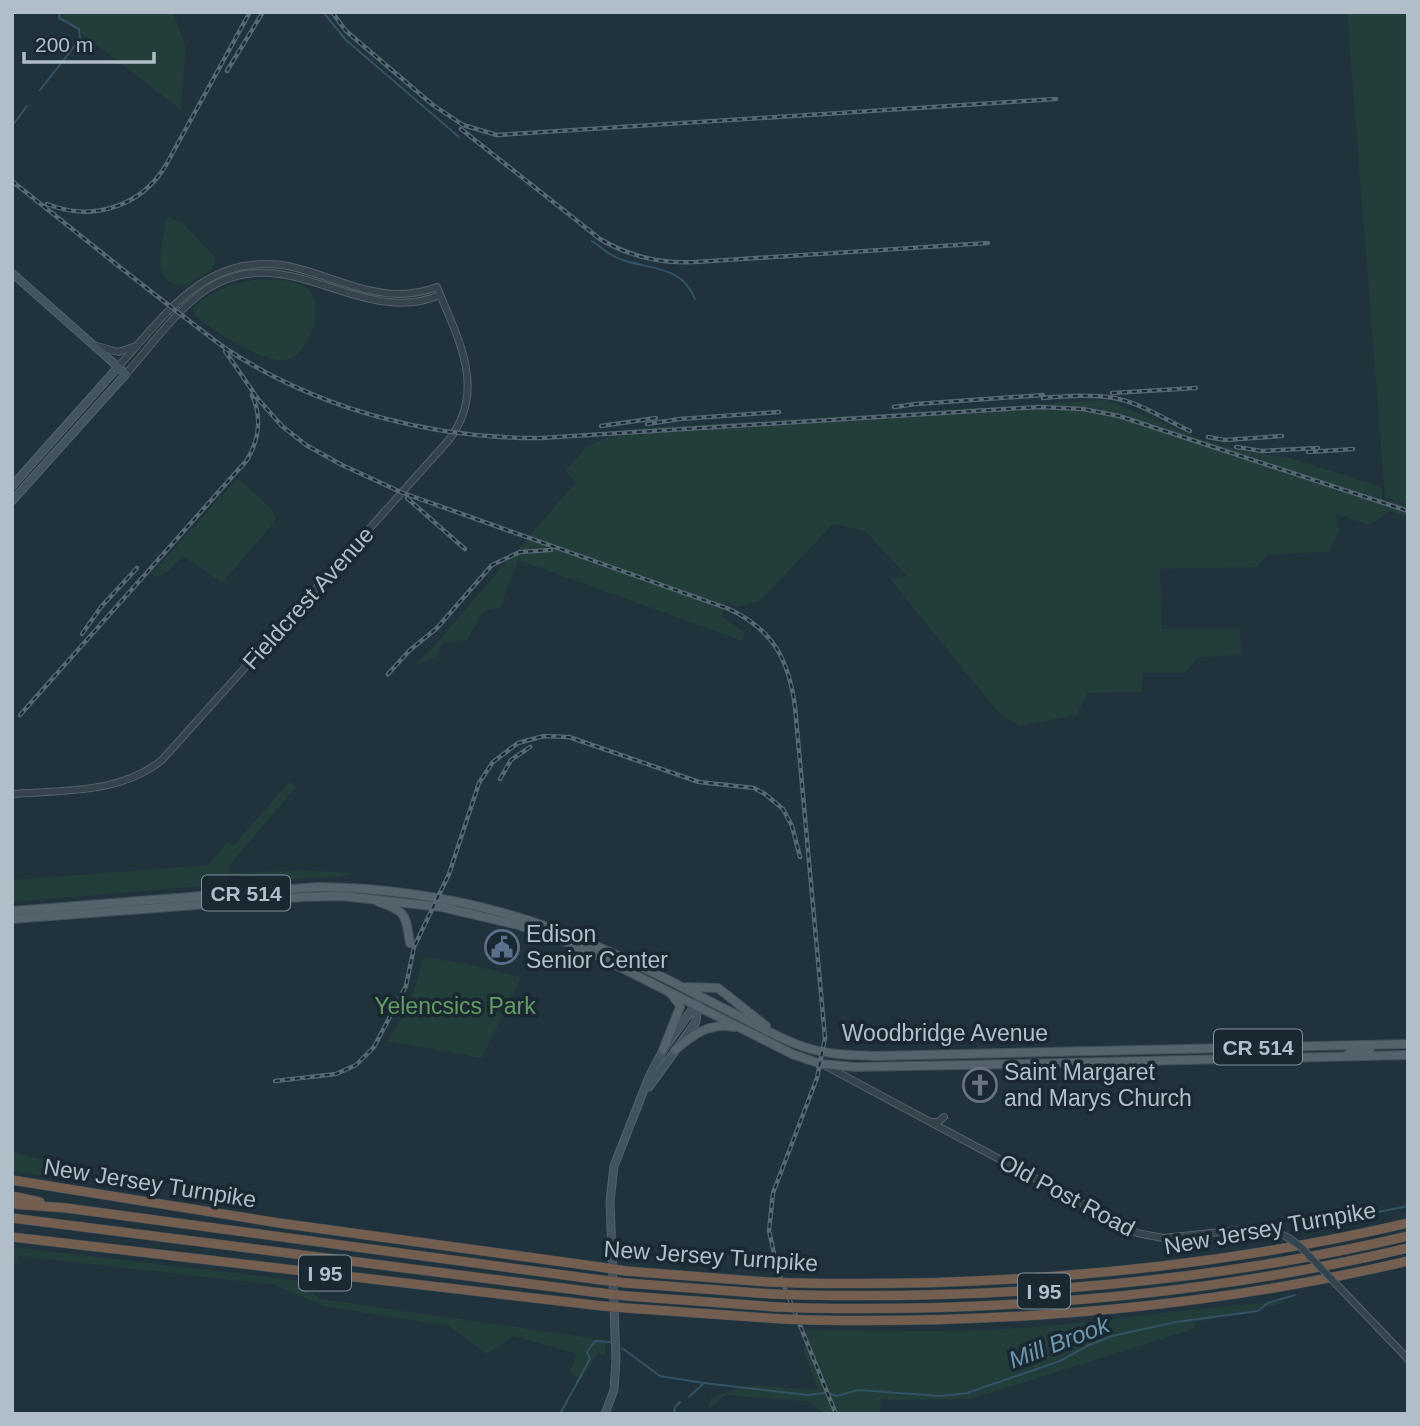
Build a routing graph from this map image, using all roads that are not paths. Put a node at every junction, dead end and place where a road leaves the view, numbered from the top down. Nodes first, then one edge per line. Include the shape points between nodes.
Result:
1 (12, 273) edge
2 (439, 291) junction
3 (143, 340) junction
4 (88, 341) junction
5 (118, 367) junction
6 (125, 374) junction
7 (12, 486) edge
8 (12, 501) edge
9 (12, 794) edge
10 (370, 898) junction
11 (12, 911) edge
12 (12, 919) edge
13 (410, 943) dead end
14 (678, 985) junction
15 (710, 987) junction
16 (668, 992) junction
17 (699, 1001) junction
18 (744, 1030) junction
19 (781, 1036) junction
20 (1343, 1044) junction
21 (1408, 1045) edge
22 (663, 1050) junction
23 (675, 1050) junction
24 (956, 1054) junction
25 (1408, 1055) edge
26 (1309, 1056) junction
27 (1346, 1056) junction
28 (821, 1064) junction
29 (968, 1065) junction
30 (641, 1099) junction
31 (944, 1117) dead end
32 (925, 1121) junction
33 (12, 1180) edge
34 (12, 1196) edge
35 (12, 1204) edge
36 (66, 1208) junction
37 (12, 1218) edge
38 (1408, 1223) edge
39 (1408, 1236) edge
40 (12, 1237) edge
41 (1408, 1248) edge
42 (1408, 1261) edge
43 (1408, 1359) edge
44 (605, 1414) edge

1 - 4 main road
2 - 3 street via 383,294 288,266 247,266 195,286
2 - 6 street via 411,303 384,303 292,275 243,274 211,286 195,298
2 - 9 street, Fieldcrest Avenue via 466,360 469,380 463,416 441,449 159,762 110,786
3 - 4 street via 119,352
3 - 5 street
4 - 5 main road
5 - 6 main road
5 - 7 main road
6 - 8 main road
10 - 12 main road, Woodbridge Avenue / CR 514 via 302,897
10 - 13 main road via 404,915
10 - 16 main road, Woodbridge Avenue / CR 514 via 441,907 518,925 600,957
11 - 14 main road, Woodbridge Avenue / CR 514 via 318,887 399,891 488,908 555,928
14 - 15 main road
14 - 17 main road, Woodbridge Avenue / CR 514
15 - 17 main road
15 - 19 main road via 718,988
16 - 17 main road, Woodbridge Avenue / CR 514
16 - 22 main road via 680,1007
17 - 18 main road, Woodbridge Avenue / CR 514
17 - 19 main road, Woodbridge Avenue / CR 514
17 - 22 main road
17 - 23 main road via 696,1022
18 - 23 main road via 708,1027
18 - 28 main road, Woodbridge Avenue / CR 514
19 - 24 main road, Woodbridge Avenue / CR 514 via 834,1054
20 - 21 main road, Woodbridge Avenue / CR 514
20 - 24 main road, Woodbridge Avenue / CR 514
20 - 26 main road
21 - 27 main road via 1354,1050
22 - 30 main road
23 - 30 main road
24 - 29 main road
25 - 27 main road, Woodbridge Avenue / CR 514
26 - 27 main road, Woodbridge Avenue / CR 514
26 - 29 main road, Woodbridge Avenue / CR 514
28 - 29 main road, Woodbridge Avenue / CR 514
28 - 32 street, Old Post Road
30 - 44 main road via 611,1177 617,1360 614,1390
31 - 32 street
32 - 43 street, Old Post Road, bridge via 1149,1237 1258,1228 1287,1237
33 - 38 highway, New Jersey Turnpike / I 95, bridge via 600,1268 797,1283 960,1283 1102,1273 1264,1252
34 - 36 highway
35 - 36 highway, New Jersey Turnpike / I 95
36 - 39 highway, New Jersey Turnpike / I 95, bridge via 626,1283 800,1295 960,1295 1104,1286 1259,1265
37 - 41 highway, New Jersey Turnpike / I 95, bridge via 627,1296 805,1308 959,1307 1104,1298 1248,1280
40 - 42 highway, I 95, bridge via 602,1306 811,1320 960,1320 1106,1310 1272,1288

